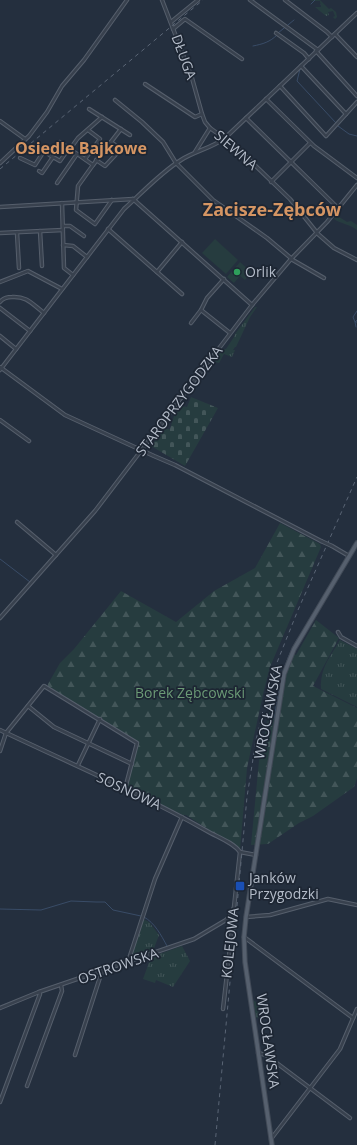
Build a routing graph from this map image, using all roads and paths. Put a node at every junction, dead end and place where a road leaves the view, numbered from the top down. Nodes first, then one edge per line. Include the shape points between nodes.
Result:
1 (127, 0) edge
2 (162, 0) edge
3 (198, 0) edge
4 (250, 0) edge
5 (285, 0) edge
6 (357, 14) edge
7 (170, 22) junction
8 (173, 29) junction
9 (276, 33) dead end
10 (335, 34) junction
11 (332, 37) junction
12 (317, 51) junction
13 (357, 57) edge
14 (242, 59) dead end
15 (309, 59) junction
16 (301, 66) junction
17 (145, 84) dead end
18 (280, 86) junction
19 (357, 96) edge
20 (266, 99) junction
21 (115, 100) dead end
22 (357, 102) edge
23 (89, 109) dead end
24 (202, 114) junction
25 (346, 114) junction
26 (102, 117) junction
27 (246, 118) junction
28 (0, 121) edge
29 (210, 128) junction
30 (121, 129) junction
31 (88, 130) junction
32 (219, 133) junction
33 (130, 135) dead end
34 (225, 138) junction
35 (25, 139) junction
36 (110, 142) junction
37 (219, 142) junction
38 (310, 143) junction
39 (69, 148) junction
40 (194, 152) junction
41 (77, 154) junction
42 (52, 156) junction
43 (20, 158) dead end
44 (85, 159) junction
45 (96, 160) junction
46 (290, 162) junction
47 (0, 163) edge
48 (176, 163) junction
49 (93, 165) junction
50 (39, 171) dead end
51 (357, 178) edge
52 (271, 182) junction
53 (57, 184) dead end
54 (357, 185) edge
55 (133, 199) junction
56 (112, 200) junction
57 (126, 200) junction
58 (77, 202) junction
59 (62, 203) junction
60 (123, 203) junction
61 (128, 204) junction
62 (0, 207) edge
63 (338, 208) junction
64 (124, 209) junction
65 (63, 226) junction
66 (108, 229) junction
67 (63, 230) junction
68 (40, 231) junction
69 (18, 233) junction
70 (318, 233) junction
71 (0, 234) edge
72 (84, 236) dead end
73 (182, 242) junction
74 (64, 245) junction
75 (87, 256) junction
76 (292, 259) junction
77 (357, 260) edge
78 (42, 266) dead end
79 (19, 268) dead end
80 (157, 272) junction
81 (73, 275) junction
82 (324, 278) dead end
83 (224, 279) junction
84 (0, 282) edge
85 (62, 289) junction
86 (182, 294) dead end
87 (0, 302) edge
88 (252, 305) junction
89 (0, 308) edge
90 (201, 310) junction
91 (44, 313) junction
92 (191, 324) dead end
93 (30, 331) junction
94 (230, 333) junction
95 (0, 336) edge
96 (16, 349) junction
97 (0, 368) edge
98 (0, 420) edge
99 (29, 441) dead end
100 (141, 450) junction
101 (17, 522) dead end
102 (357, 543) edge
103 (56, 555) junction
104 (349, 556) junction
105 (0, 618) edge
106 (338, 632) dead end
107 (357, 646) edge
108 (28, 706) junction
109 (100, 719) junction
110 (0, 730) edge
111 (6, 733) junction
112 (89, 743) junction
113 (0, 751) edge
114 (132, 764) junction
115 (78, 765) dead end
116 (125, 789) junction
117 (182, 817) junction
118 (240, 852) junction
119 (256, 855) junction
120 (357, 905) edge
121 (231, 915) junction
122 (246, 916) junction
123 (244, 937) junction
124 (128, 962) junction
125 (102, 971) junction
126 (61, 985) junction
127 (39, 992) junction
128 (0, 1008) edge
129 (223, 1009) dead end
130 (357, 1009) edge
131 (353, 1018) junction
132 (258, 1053) junction
133 (75, 1054) dead end
134 (27, 1086) dead end
135 (310, 1088) junction
136 (0, 1102) edge
137 (350, 1118) dead end
138 (271, 1139) junction
139 (272, 1145) edge

1 - 35 street
2 - 7 street, DŁUGA
3 - 7 street
4 - 12 street
5 - 11 street
6 - 10 street
7 - 8 street, DŁUGA
8 - 14 street via 185,20
8 - 24 street, DŁUGA
9 - 15 street
10 - 11 street
10 - 13 street
11 - 12 street
12 - 15 street
12 - 19 street
15 - 16 street
16 - 18 street
16 - 25 street
17 - 24 street via 195,117
18 - 20 street
18 - 25 street via 326,136
20 - 27 street
20 - 38 street
21 - 48 street via 163,142
22 - 25 street
23 - 26 street
24 - 29 street, SIEWNA
26 - 30 street
26 - 31 street
27 - 34 street
27 - 46 street
28 - 35 street
29 - 32 street, SIEWNA
29 - 40 street
30 - 33 street
30 - 36 street
31 - 39 street
31 - 44 street via 100,139
32 - 34 street, SIEWNA
32 - 37 street
34 - 37 street
34 - 52 street, SIEWNA
35 - 47 street
36 - 45 street
36 - 45 street via 121,149 105,166
37 - 40 street
38 - 46 street
38 - 51 street
39 - 41 street
39 - 42 street via 60,161
39 - 42 street via 60,142
40 - 48 street
41 - 44 street
41 - 53 street
42 - 43 street via 44,151 34,165
42 - 50 street via 42,173
44 - 49 street
45 - 49 street
46 - 52 street
46 - 63 street
48 - 55 street
48 - 76 street via 213,200
49 - 58 street via 78,186
52 - 70 street, SIEWNA via 295,204
54 - 63 street, STAROPRZYGODZKA
55 - 57 street
55 - 61 street
55 - 73 street
56 - 58 street
56 - 58 street via 95,224 76,210
56 - 60 street
57 - 60 street
57 - 61 street
58 - 59 street
59 - 62 street
59 - 65 street
60 - 61 street
60 - 64 street
61 - 64 street
63 - 70 street, STAROPRZYGODZKA
64 - 66 street
65 - 67 street
65 - 72 street via 70,226
66 - 75 street
66 - 80 street
67 - 68 street
67 - 74 street
68 - 69 street
68 - 78 street
69 - 71 street
69 - 79 street
70 - 76 street, STAROPRZYGODZKA
70 - 77 street, SIEWNA via 334,248
73 - 80 street
73 - 83 street
74 - 75 street via 73,246
74 - 81 street via 64,268
75 - 81 street
76 - 82 street
76 - 88 street, STAROPRZYGODZKA
80 - 86 street
81 - 85 street
83 - 88 street
83 - 90 street via 207,298
84 - 85 street via 28,271
85 - 91 street
87 - 91 street via 7,297 21,297
88 - 94 street, STAROPRZYGODZKA
89 - 93 street
90 - 92 street
90 - 94 street
91 - 93 street
93 - 96 street
94 - 100 street, STAROPRZYGODZKA
95 - 96 street
96 - 97 street
97 - 100 street via 65,415
98 - 99 street
100 - 103 street, STAROPRZYGODZKA via 95,511
100 - 104 street, bridge via 175,465
101 - 103 street
102 - 104 main road, WROCŁAWSKA
103 - 105 street, STAROPRZYGODZKA
104 - 119 main road, WROCŁAWSKA via 294,649 284,674
106 - 107 street via 341,637
108 - 109 street via 44,686
108 - 111 street
108 - 112 street via 54,727
109 - 112 street
109 - 114 street via 137,743
110 - 111 street, SOSNOWA
111 - 113 street
111 - 116 street, SOSNOWA
112 - 114 street
112 - 115 street
114 - 116 street
116 - 117 street, SOSNOWA
117 - 118 street, SOSNOWA
117 - 124 street via 155,879
118 - 119 street, SOSNOWA
118 - 121 street, KOLEJOWA
119 - 122 main road, WROCŁAWSKA
120 - 122 street via 328,899 270,915
121 - 124 street, OSTROWSKA via 194,939
121 - 129 street, KOLEJOWA via 233,920
122 - 123 main road, WROCŁAWSKA
123 - 131 street
123 - 132 main road, WROCŁAWSKA via 245,962
124 - 125 street, OSTROWSKA
125 - 126 street, OSTROWSKA
125 - 133 street
126 - 127 street, OSTROWSKA
126 - 134 street via 62,991
127 - 128 street, OSTROWSKA
127 - 136 street
130 - 131 street
131 - 135 street via 340,1049
132 - 135 street via 264,1054
132 - 138 main road, WROCŁAWSKA
135 - 137 street
135 - 138 street
138 - 139 main road, WROCŁAWSKA

